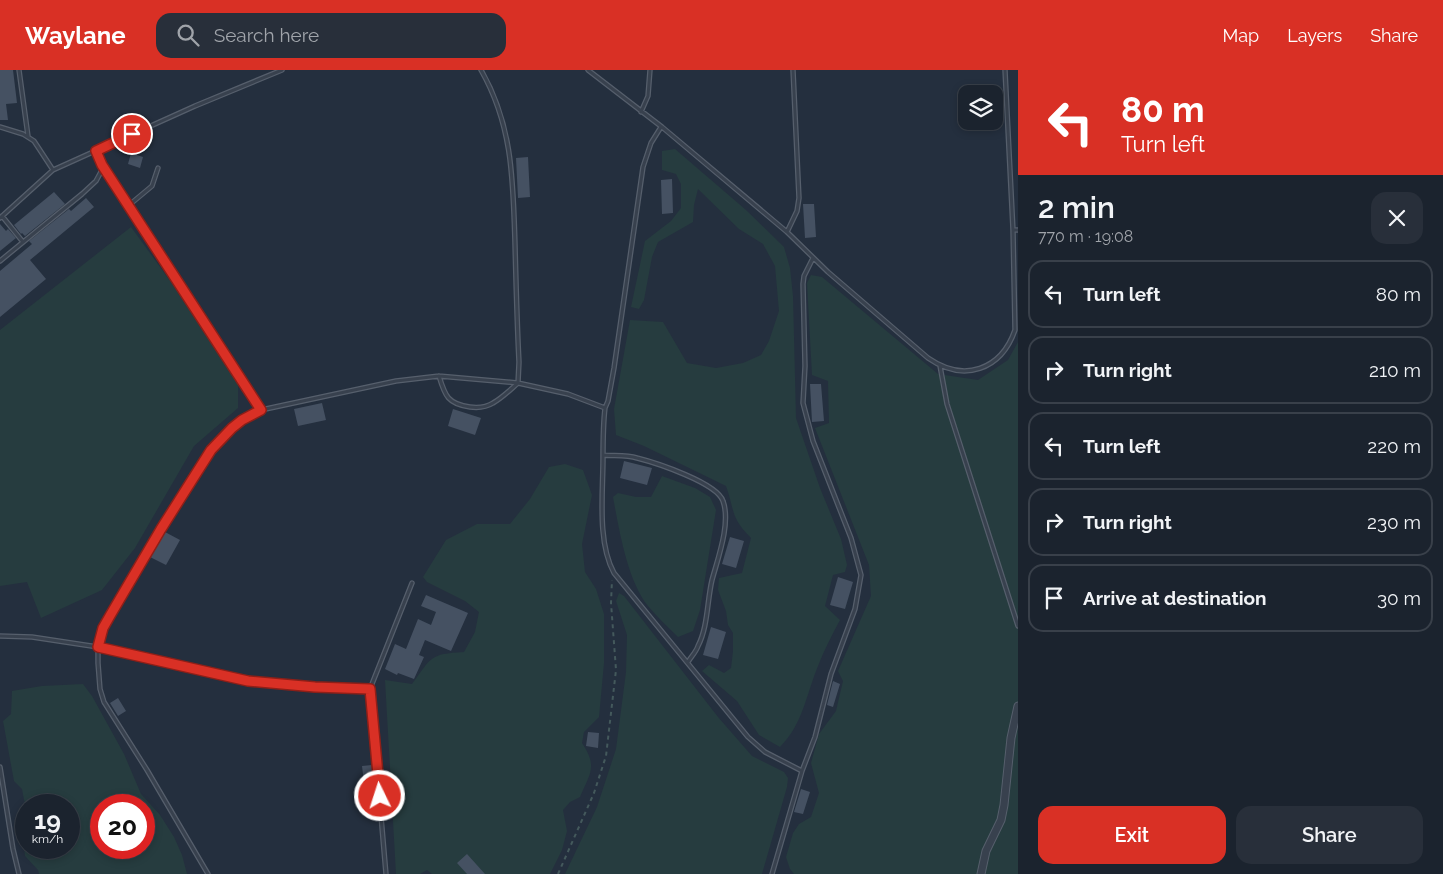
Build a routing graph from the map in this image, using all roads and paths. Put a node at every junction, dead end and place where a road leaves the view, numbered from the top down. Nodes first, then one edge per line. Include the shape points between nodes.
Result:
1 (19, 70) edge
2 (282, 70) edge
3 (481, 70) edge
4 (588, 70) edge
5 (650, 70) edge
6 (793, 70) edge
7 (1006, 70) edge
8 (641, 112) junction
9 (0, 127) edge
10 (662, 127) junction
11 (28, 137) junction
12 (96, 151) junction
13 (103, 168) junction
14 (158, 168) dead end
15 (53, 170) junction
16 (128, 206) junction
17 (1, 217) edge
18 (1013, 230) junction
19 (1018, 230) edge
20 (787, 232) junction
21 (23, 242) junction
22 (813, 258) junction
23 (0, 261) edge
24 (1016, 329) edge
25 (940, 366) junction
26 (439, 376) junction
27 (518, 383) junction
28 (605, 408) junction
29 (261, 410) junction
30 (603, 455) junction
31 (614, 573) junction
32 (412, 583) dead end
33 (1018, 626) edge
34 (0, 636) edge
35 (98, 647) junction
36 (688, 662) junction
37 (370, 689) junction
38 (1018, 706) edge
39 (0, 767) edge
40 (802, 771) junction
41 (19, 874) edge
42 (208, 874) edge
43 (386, 874) edge
44 (558, 874) edge
45 (772, 874) edge
46 (981, 874) edge

1 - 11 lane
2 - 12 lane
3 - 27 lane via 502,116 512,162
4 - 8 lane
5 - 8 lane via 648,96
6 - 20 lane via 799,198
7 - 18 lane
8 - 10 lane
9 - 11 lane
10 - 20 lane
10 - 28 lane via 651,144 643,168 614,368
11 - 15 lane
12 - 13 lane
12 - 15 lane
13 - 16 lane
13 - 21 lane via 96,181 82,194
14 - 16 lane via 152,186
15 - 17 lane
16 - 29 lane
17 - 21 lane
18 - 19 lane
18 - 24 lane
20 - 22 lane
21 - 23 lane
22 - 25 lane
22 - 40 lane via 803,284 803,403 813,441 851,538 861,575 855,609
24 - 25 lane via 1010,344 991,364 965,370
25 - 33 lane via 947,404
26 - 27 lane
26 - 27 lane via 449,398 458,406 477,408 494,403
26 - 29 lane via 396,381
27 - 28 lane via 568,394
28 - 30 lane
29 - 35 lane via 232,428 211,450 111,614
30 - 31 lane via 604,528 609,563
30 - 36 lane via 636,457 693,478 719,493 724,502 725,525 704,630 699,646
31 - 36 lane
31 - 44 path via 612,603 616,670 606,756 594,793
32 - 37 lane
34 - 35 lane via 32,637
35 - 37 lane via 248,681
35 - 42 lane via 98,677 104,702
36 - 40 lane via 757,746
37 - 43 lane
38 - 46 street via 1001,820 986,851
39 - 41 lane
40 - 45 lane

